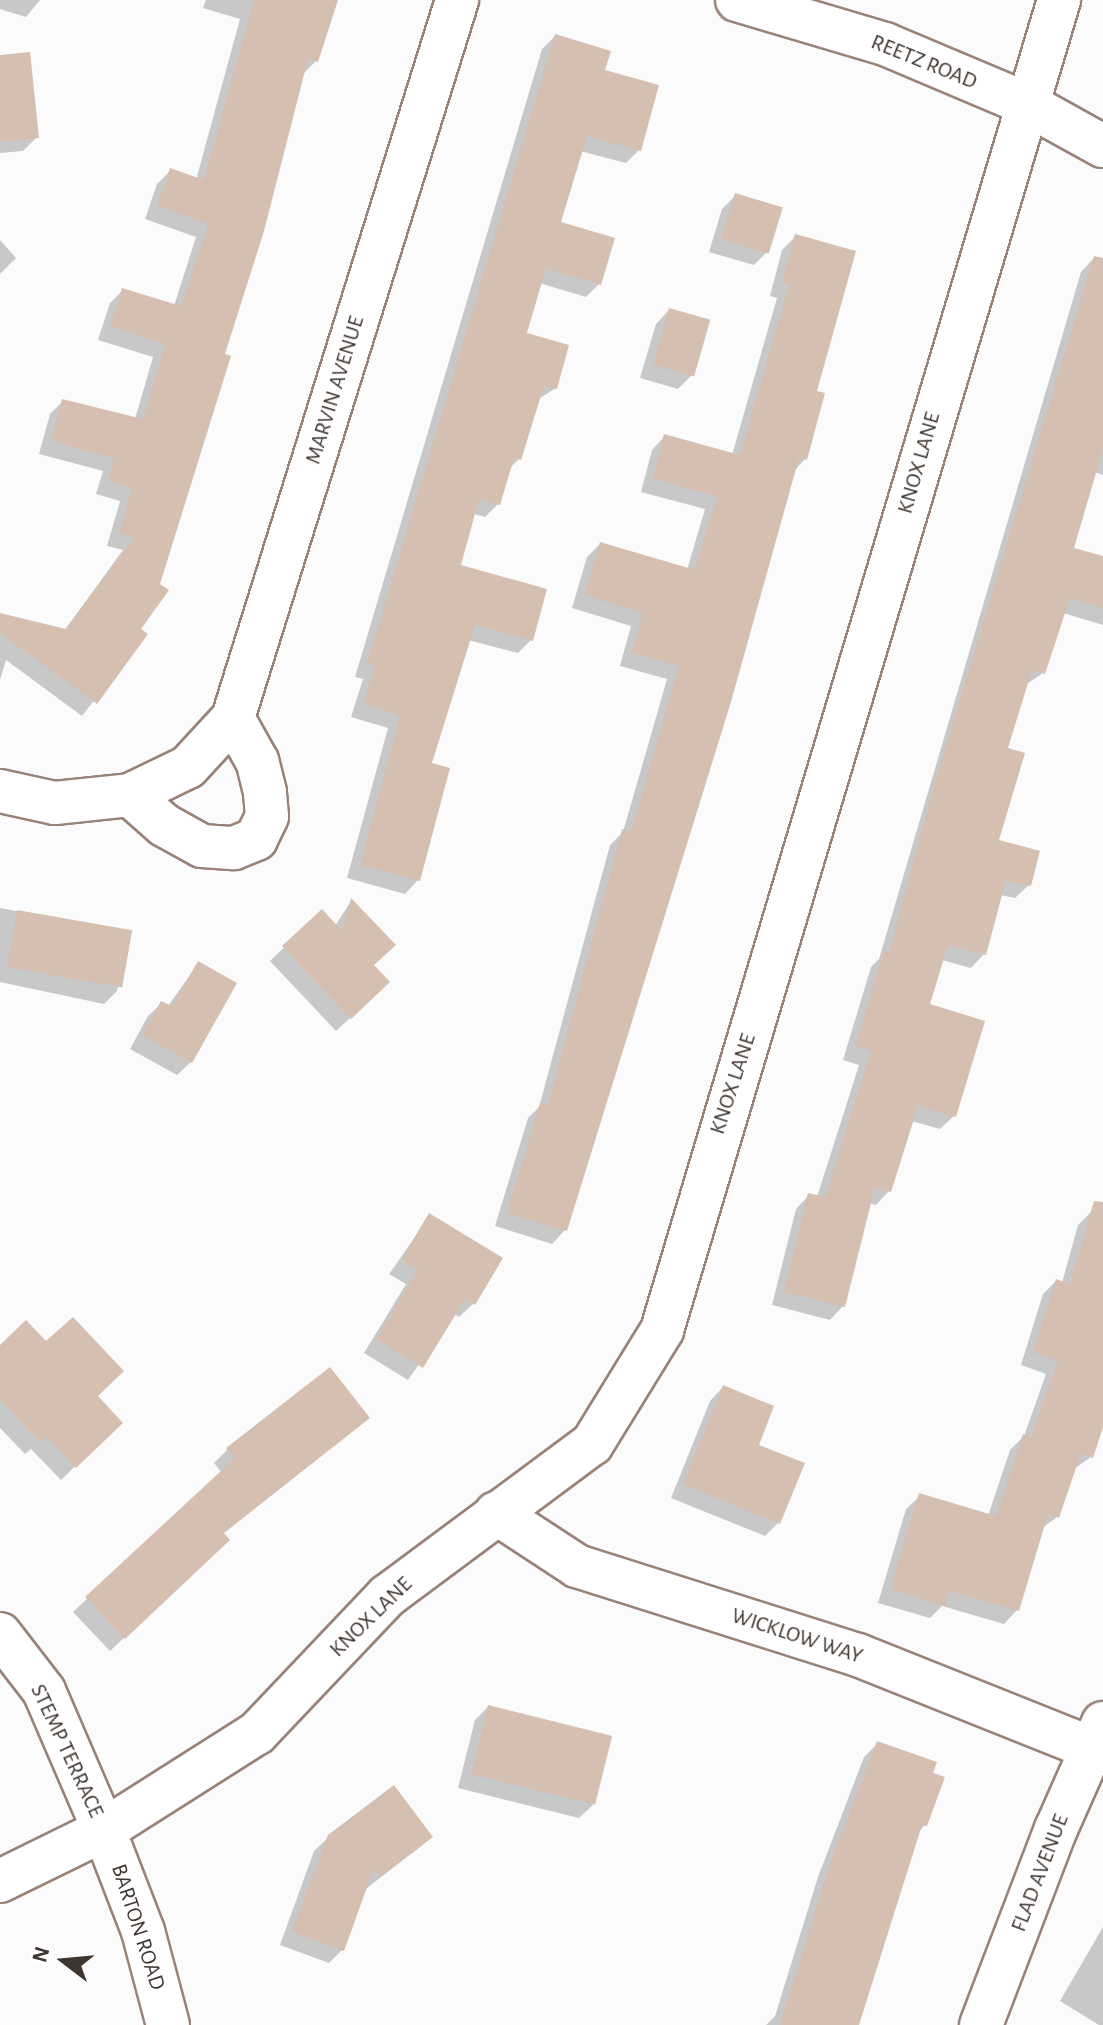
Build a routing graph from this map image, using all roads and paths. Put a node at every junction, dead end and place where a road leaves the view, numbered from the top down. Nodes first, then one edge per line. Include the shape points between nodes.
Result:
1 (457, 0) edge
2 (737, 0) edge
3 (1059, 0) edge
4 (1025, 103) junction
5 (1103, 146) edge
6 (233, 718) junction
7 (0, 791) edge
8 (130, 795) junction
9 (496, 1513) junction
10 (0, 1634) edge
11 (1100, 1741) edge
12 (104, 1830) junction
13 (0, 1881) edge
14 (168, 2025) edge
15 (981, 2025) edge

1 - 6 street, MARVIN AVENUE
2 - 4 street, REETZ ROAD via 885,44
3 - 4 street, KNOX LANE
4 - 5 street, REETZ ROAD
4 - 9 street, KNOX LANE via 662,1330 592,1444
6 - 8 street, MARVIN AVENUE via 188,767
6 - 8 street via 257,761 265,792 267,816 256,839 234,848 202,846 164,825
7 - 8 street via 55,803
9 - 11 street, WICKLOW WAY via 577,1566 858,1655
9 - 12 street, KNOX LANE via 387,1596 257,1733
10 - 12 street, STEMP TERRACE via 44,1691
11 - 15 street, FLAD AVENUE
12 - 13 street, KNOX LANE
12 - 14 street, BARTON ROAD via 143,1931

